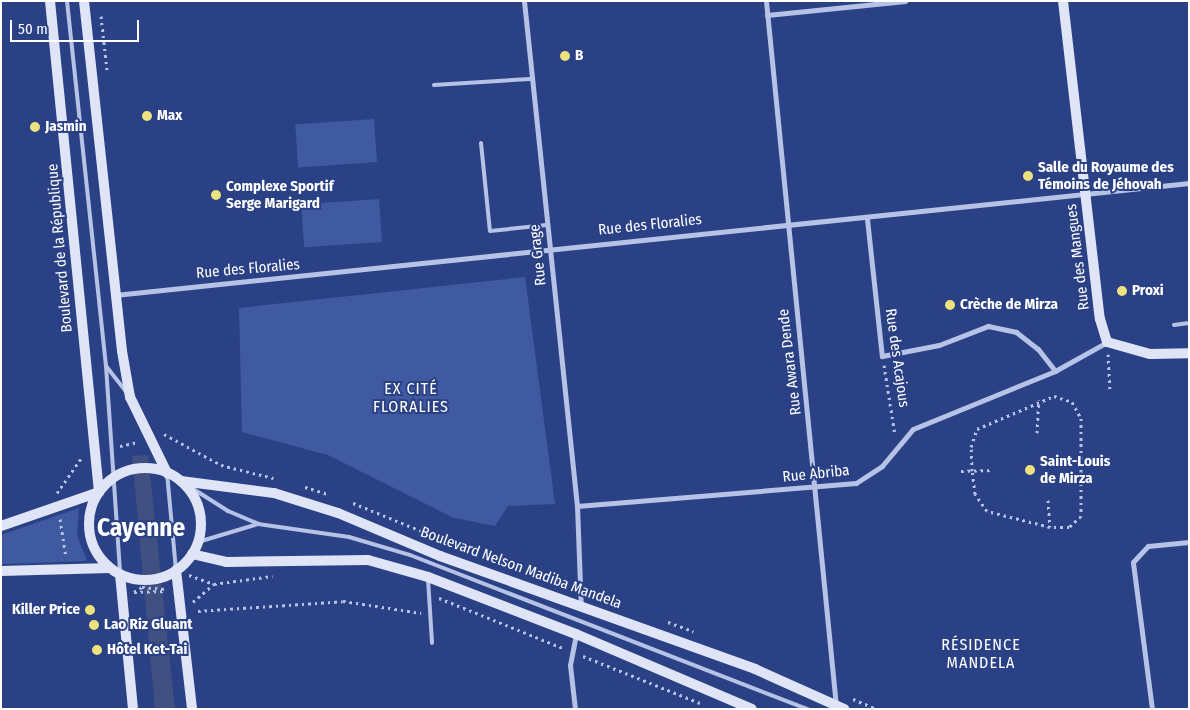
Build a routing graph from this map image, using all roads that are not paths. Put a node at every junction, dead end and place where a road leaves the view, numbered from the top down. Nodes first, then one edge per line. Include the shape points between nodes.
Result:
1 (50, 1) edge
2 (67, 1) edge
3 (84, 1) edge
4 (524, 1) edge
5 (766, 1) edge
6 (905, 1) edge
7 (1063, 1) edge
8 (767, 14) junction
9 (530, 79) junction
10 (434, 85) dead end
11 (481, 143) dead end
12 (1189, 183) edge
13 (1086, 193) junction
14 (867, 218) junction
15 (787, 224) junction
16 (547, 225) junction
17 (550, 249) junction
18 (115, 295) junction
19 (1189, 323) edge
20 (1174, 325) dead end
21 (1107, 342) junction
22 (1189, 353) edge
23 (106, 366) junction
24 (1055, 372) junction
25 (130, 397) junction
26 (168, 473) junction
27 (111, 480) junction
28 (180, 481) junction
29 (817, 488) junction
30 (99, 492) junction
31 (577, 506) junction
32 (258, 524) junction
33 (1, 526) edge
34 (198, 542) junction
35 (1189, 542) edge
36 (192, 554) junction
37 (110, 568) junction
38 (176, 570) junction
39 (1, 571) edge
40 (120, 574) junction
41 (428, 577) junction
42 (581, 608) junction
43 (576, 634) junction
44 (432, 643) dead end
45 (840, 707) edge
46 (133, 709) edge
47 (192, 709) edge
48 (575, 709) edge
49 (752, 709) edge
50 (808, 709) edge
51 (1152, 709) edge

1 - 30 main road, Boulevard de la République
2 - 23 lane
3 - 18 main road
4 - 9 street, Rue Grage
5 - 8 street, Rue Awara Dende
6 - 8 street
7 - 13 main road, Rue des Mangues
8 - 15 street, Rue Awara Dende
9 - 10 lane
9 - 16 street, Rue Grage
11 - 16 lane via 490,231
12 - 13 street, Rue des Floralies
13 - 14 street, Rue des Floralies
13 - 21 main road, Rue des Mangues
14 - 15 street, Rue des Floralies
14 - 24 street, Rue des Acajous via 882,356 939,345 988,326 1016,332 1038,349
15 - 17 street, Rue des Floralies
15 - 29 street, Rue Awara Dende
16 - 17 street, Rue Grage
17 - 18 street, Rue des Floralies
17 - 31 street, Rue Grage
18 - 25 main road
19 - 20 lane
21 - 22 main road via 1150,354
21 - 24 street, Rue Abriba
23 - 25 lane
23 - 27 lane
24 - 29 street, Rue Abriba via 913,429 863,480
25 - 26 main road
26 - 27 main road via 156,469 126,471
26 - 28 main road
26 - 38 lane
27 - 30 main road
27 - 40 lane
28 - 32 lane via 228,511
28 - 34 main road via 198,507
28 - 42 main road, Boulevard Nelson Madiba Mandela via 274,493
29 - 31 street, Rue Abriba
29 - 45 street, Rue Awara Dende
30 - 33 main road
30 - 37 main road via 92,507 90,533 97,553
31 - 42 street, Rue Grage
32 - 34 lane
32 - 50 lane via 349,537 410,555
34 - 36 main road
35 - 51 street via 1148,546 1133,562
36 - 38 main road
36 - 41 main road via 226,562 368,560
37 - 39 main road
37 - 40 main road
38 - 40 main road via 166,576 132,578
38 - 47 main road
40 - 46 main road
41 - 43 main road
41 - 44 lane
42 - 45 main road, Boulevard Nelson Madiba Mandela via 755,669
43 - 48 street via 570,665
43 - 49 main road

